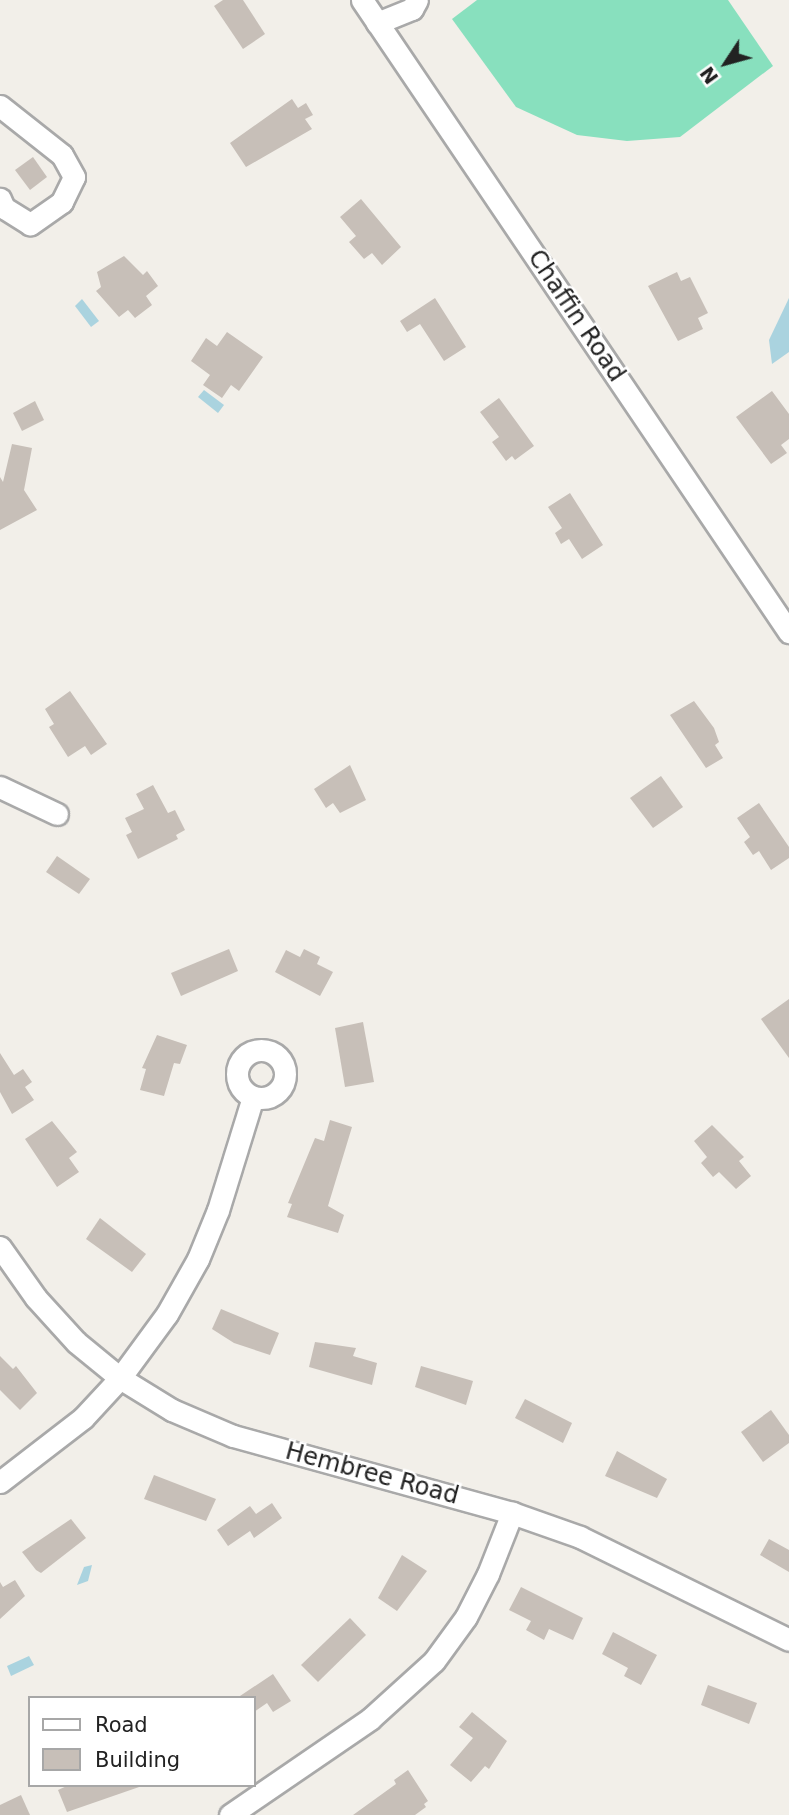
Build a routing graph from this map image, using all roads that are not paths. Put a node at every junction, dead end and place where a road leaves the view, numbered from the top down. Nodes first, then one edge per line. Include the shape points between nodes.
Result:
1 (362, 0) edge
2 (396, 0) edge
3 (417, 0) edge
4 (377, 23) junction
5 (0, 106) edge
6 (0, 199) edge
7 (789, 632) edge
8 (0, 788) edge
9 (57, 814) dead end
10 (253, 1097) dead end
11 (0, 1247) edge
12 (120, 1378) junction
13 (0, 1482) edge
14 (512, 1513) junction
15 (789, 1640) edge
16 (230, 1815) edge

1 - 4 street, Chaffin Road
2 - 4 street
3 - 4 street via 412,9
4 - 7 street, Chaffin Road
5 - 6 street via 62,155 74,177 62,202 30,224 4,208
8 - 9 street
10 - 12 street via 198,1259 167,1314
11 - 12 street, Hembree Road via 36,1298 76,1342
12 - 13 street via 83,1418
12 - 14 street, Hembree Road via 172,1410 233,1436
14 - 15 street, Hembree Road via 641,1564
14 - 16 street via 483,1585 434,1661 370,1720

